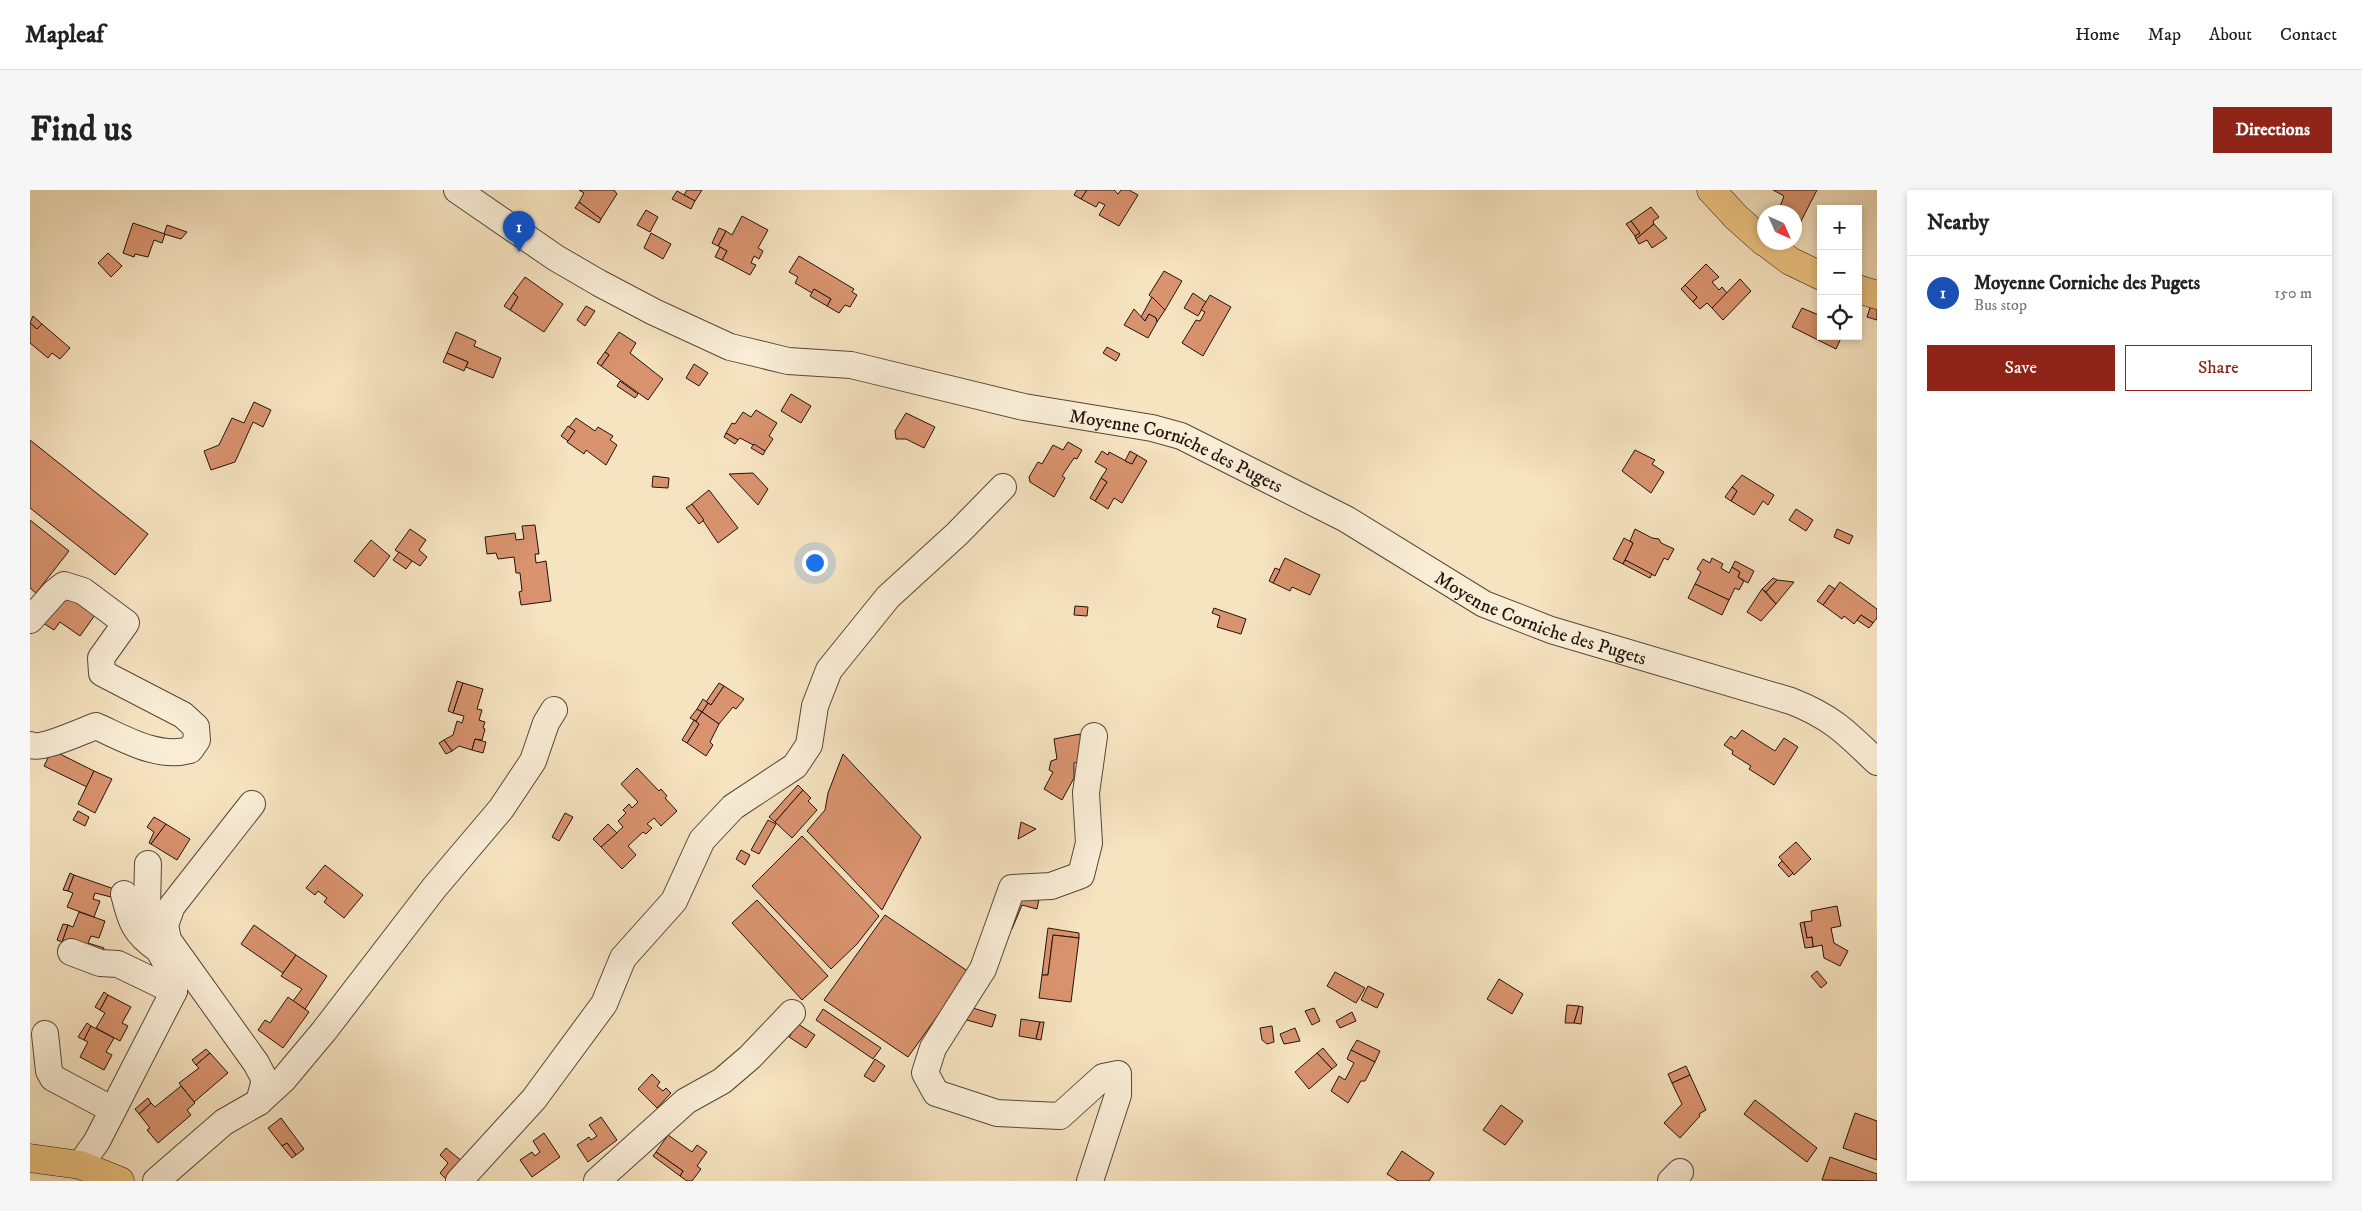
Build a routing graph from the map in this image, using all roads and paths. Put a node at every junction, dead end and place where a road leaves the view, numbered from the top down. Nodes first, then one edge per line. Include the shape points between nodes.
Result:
1 (457, 190) edge
2 (1711, 190) edge
3 (1757, 235) edge
4 (1776, 250) edge
5 (1817, 274) edge
6 (1862, 290) edge
7 (1877, 295) edge
8 (1002, 487) dead end
9 (30, 620) edge
10 (554, 710) dead end
11 (1094, 736) dead end
12 (30, 745) edge
13 (1877, 762) edge
14 (252, 804) dead end
15 (148, 864) dead end
16 (124, 894) dead end
17 (158, 950) junction
18 (71, 952) dead end
19 (174, 991) junction
20 (792, 1013) dead end
21 (45, 1034) dead end
22 (258, 1102) junction
23 (113, 1110) junction
24 (30, 1158) edge
25 (100, 1175) edge
26 (156, 1181) edge
27 (459, 1181) edge
28 (597, 1181) edge
29 (1090, 1181) edge

1 - 13 street, Moyenne Corniche des Pugets via 592,279 730,347 788,361 851,365 1024,407 1152,428 1181,436 1346,519 1484,604 1551,630 1814,710 1840,726
2 - 3 main road
4 - 5 main road
6 - 7 main road
8 - 27 street via 957,534 888,597 829,670 815,706 809,745 795,766 733,807 702,840 674,902 624,958 604,1004 534,1099
9 - 12 street via 64,585 83,591 126,623 100,658 102,673 183,715 196,727 197,740 190,750 176,754 146,748 96,726 34,747
10 - 22 street via 546,723 533,762 501,809 434,888 284,1080
11 - 29 street via 1086,793 1089,843 1081,875 1051,886 1012,888 983,969 933,1048 925,1074 936,1093 997,1113 1060,1116 1102,1077 1118,1074 1118,1095
14 - 22 street via 172,906 165,926 168,940 265,1080
15 - 17 street via 147,907
16 - 17 street via 132,923 144,940
17 - 19 street via 173,976
18 - 19 street via 100,963 118,964
19 - 23 street
20 - 28 street via 750,1057 722,1081 686,1101
21 - 23 street via 49,1071 53,1078
22 - 26 street via 224,1122
23 - 25 street via 97,1141
24 - 25 main road

